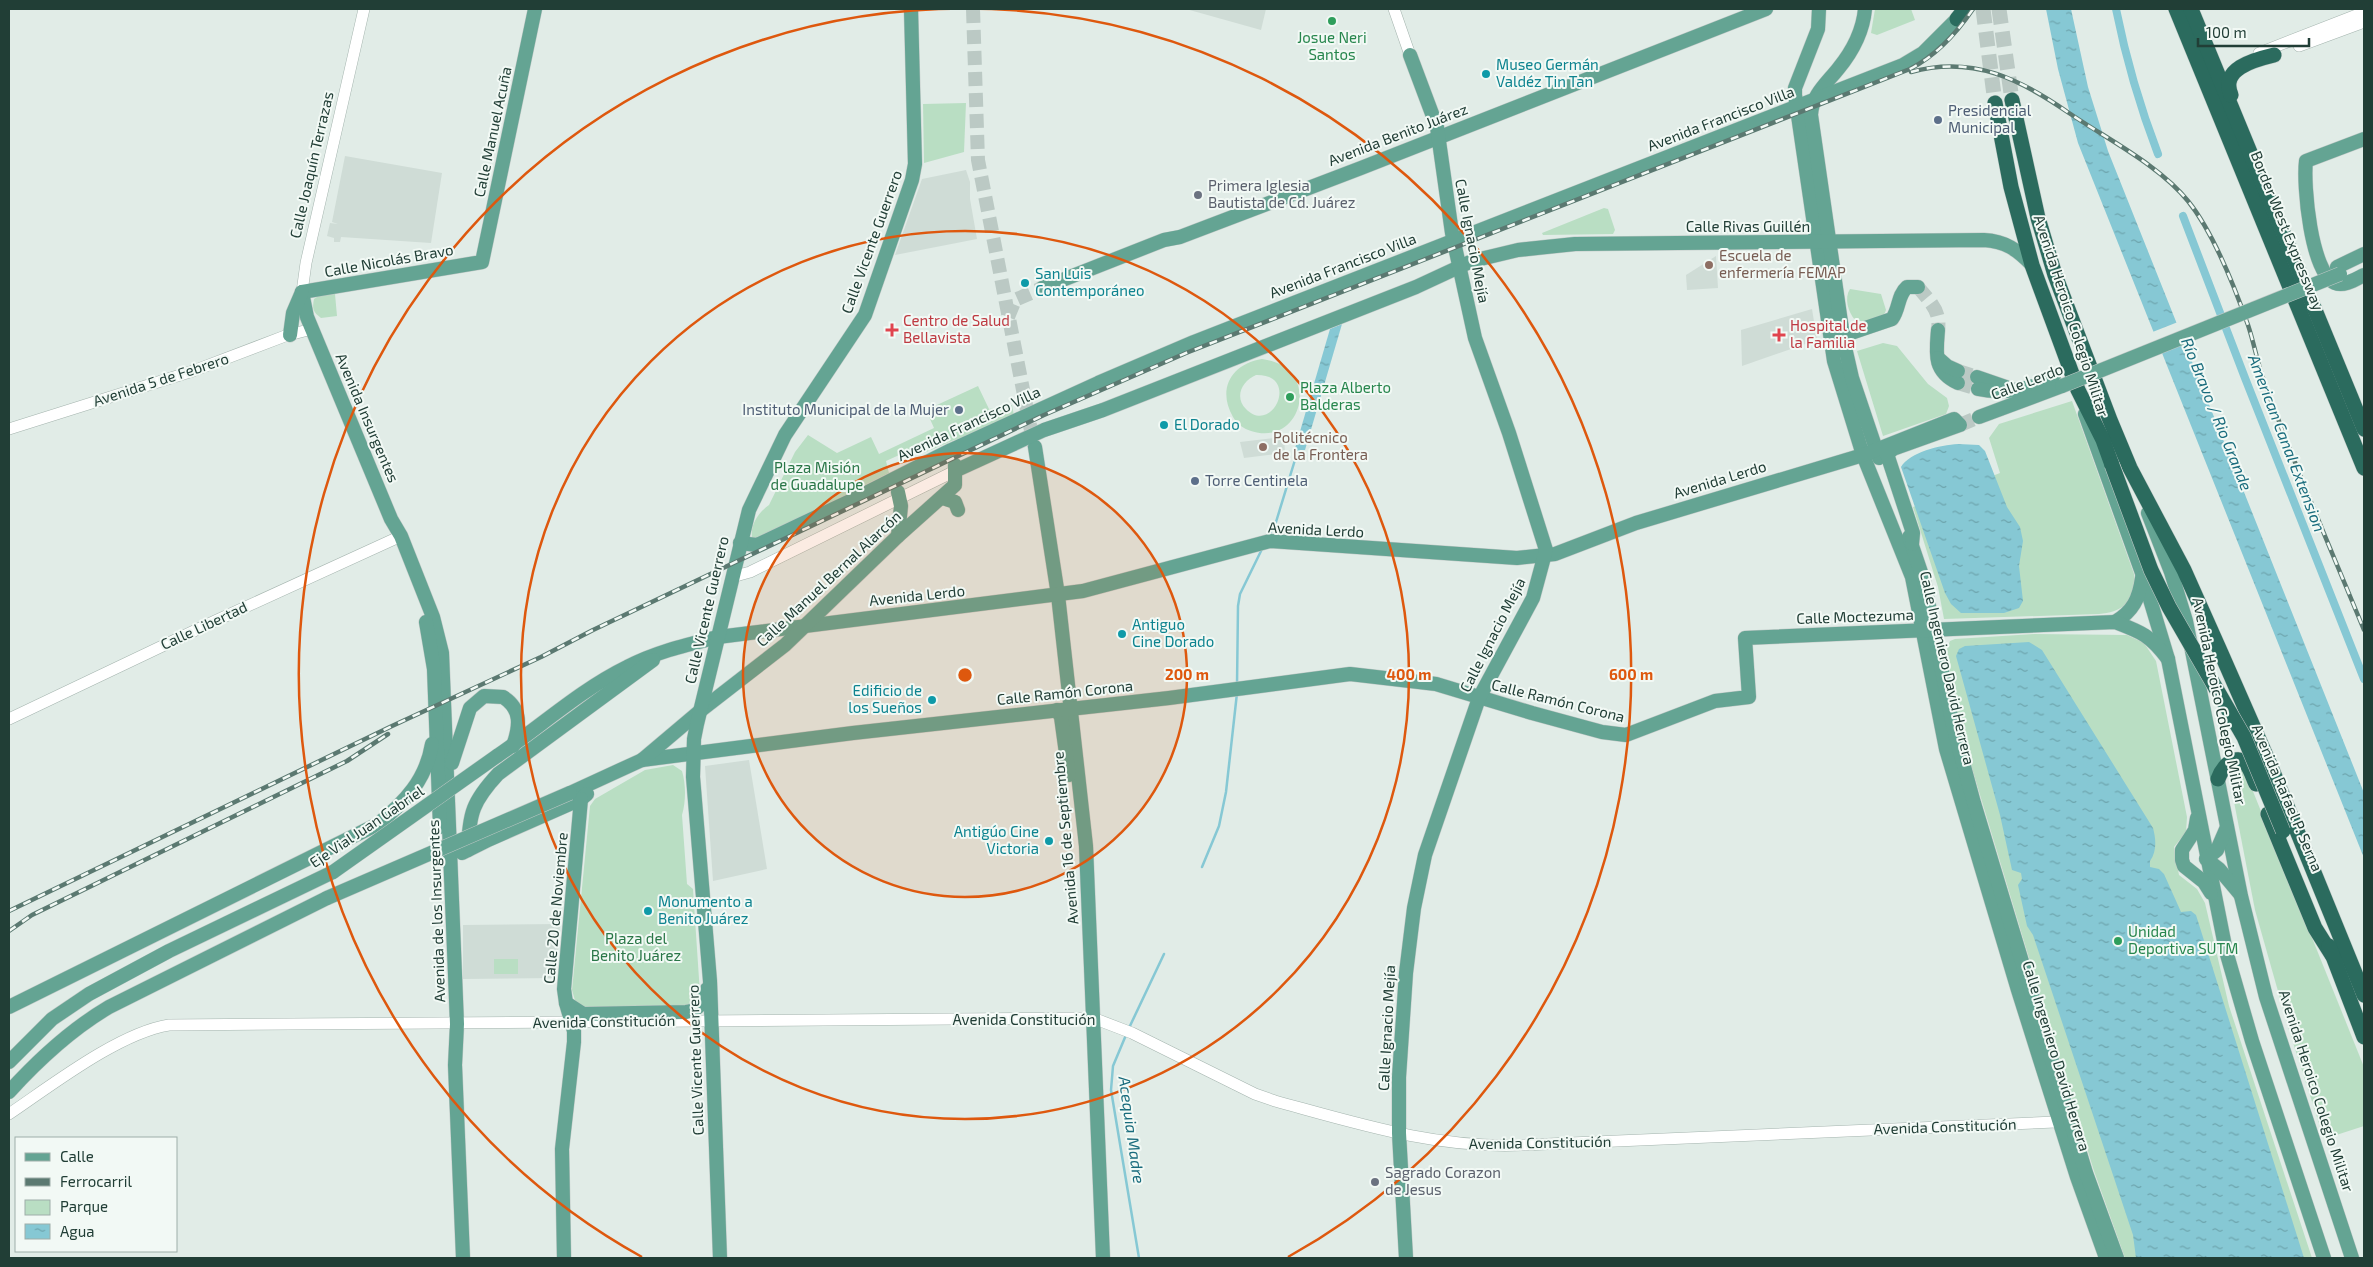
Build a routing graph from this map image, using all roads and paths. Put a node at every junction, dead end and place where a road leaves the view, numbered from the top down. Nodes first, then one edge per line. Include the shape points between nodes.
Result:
1 (364, 9) edge
2 (534, 9) edge
3 (910, 9) edge
4 (1394, 9) edge
5 (1766, 9) edge
6 (1819, 9) edge
7 (1864, 9) edge
8 (2176, 9) edge
9 (2191, 9) edge
10 (2197, 9) edge
11 (1961, 14) edge
12 (2364, 15) edge
13 (1410, 55) joint
14 (2274, 56) joint
15 (2240, 60) joint
16 (1814, 100) junction
17 (2012, 100) tunnel mouth
18 (1995, 102) tunnel mouth
19 (1796, 114) junction
20 (1439, 137) junction
21 (2364, 139) edge
22 (1453, 240) junction
23 (1822, 242) junction
24 (2364, 254) edge
25 (482, 262) joint
26 (2364, 264) edge
27 (2032, 265) junction
28 (1459, 268) junction
29 (2338, 270) junction
30 (2298, 272) junction
31 (2364, 275) edge
32 (1918, 287) dead end
33 (1042, 288) tunnel mouth
34 (302, 292) junction
35 (312, 329) junction
36 (1938, 330) tunnel mouth
37 (290, 335) junction
38 (1836, 338) junction
39 (1958, 377) tunnel mouth
40 (2060, 382) junction
41 (1978, 383) tunnel mouth
42 (2078, 390) junction
43 (1979, 417) tunnel mouth
44 (9, 428) edge
45 (2364, 428) edge
46 (1035, 447) tunnel mouth
47 (1869, 452) junction
48 (956, 467) junction
49 (2130, 468) junction
50 (2364, 468) edge
51 (899, 496) junction
52 (943, 498) junction
53 (1896, 505) junction
54 (958, 510) dead end
55 (1892, 524) junction
56 (898, 536) junction
57 (397, 538) junction
58 (740, 543) junction
59 (1912, 544) junction
60 (1546, 556) junction
61 (2142, 573) junction
62 (732, 577) junction
63 (1058, 595) junction
64 (2115, 622) junction
65 (805, 625) junction
66 (1929, 631) junction
67 (718, 637) junction
68 (663, 652) junction
69 (2168, 659) junction
70 (1749, 697) joint
71 (1479, 698) junction
72 (1064, 709) junction
73 (700, 711) junction
74 (9, 719) edge
75 (436, 728) junction
76 (513, 746) junction
77 (693, 754) junction
78 (670, 757) junction
79 (642, 760) junction
80 (448, 771) junction
81 (693, 778) junction
82 (2218, 779) junction
83 (576, 796) junction
84 (2198, 815) junction
85 (469, 820) junction
86 (2227, 826) junction
87 (450, 828) junction
88 (468, 850) junction
89 (2206, 859) junction
90 (451, 861) junction
91 (2241, 896) junction
92 (2214, 898) junction
93 (160, 932) junction
94 (169, 951) junction
95 (2332, 955) junction
96 (710, 981) junction
97 (2364, 996) edge
98 (566, 1003) junction
99 (9, 1007) edge
100 (1088, 1018) junction
101 (711, 1021) junction
102 (572, 1022) junction
103 (453, 1024) junction
104 (2364, 1037) edge
105 (9, 1062) edge
106 (9, 1092) edge
107 (9, 1114) edge
108 (2065, 1119) junction
109 (1399, 1133) junction
110 (463, 1258) edge
111 (564, 1258) edge
112 (720, 1258) edge
113 (1095, 1258) edge
114 (1103, 1258) edge
115 (1406, 1258) edge
116 (2106, 1258) edge
117 (2117, 1258) edge
118 (2324, 1258) edge
119 (2352, 1258) edge

1 - 34 street, Calle Joaquín Terrazas
2 - 25 main road, Calle Manuel Acuña
3 - 58 main road, Calle Vicente Guerrero via 915,164 908,194 865,316 785,435 749,510
4 - 13 street, Calle Ignacio Mejía
5 - 20 main road, Avenida Benito Juárez
6 - 19 main road, Calle Ingeniero David Herrera via 1818,29 1795,88
7 - 16 main road via 1855,43
8 - 50 highway, Border West Expressway
9 - 30 highway, Border West Expressway
10 - 15 highway via 2219,62
11 - 16 main road, Avenida Francisco Villa via 1913,60
12 - 14 street
12 - 15 street
13 - 20 main road, Calle Ignacio Mejía
14 - 30 highway via 2236,70 2228,82 2287,231
16 - 19 main road, Avenida Francisco Villa
16 - 23 main road, Calle Ingeniero David Herrera via 1811,115
17 - 49 highway, Avenida Heroico Colegio Militar via 2038,218 2055,274
18 - 27 highway, Avenida Heroico Colegio Militar via 2011,188
19 - 22 main road, Avenida Francisco Villa
19 - 23 main road, Calle Ingeniero David Herrera
20 - 22 main road, Calle Ignacio Mejía
20 - 33 main road, Avenida Benito Juárez
21 - 31 main road via 2306,161 2304,177 2311,230 2326,275 2335,283 2344,284
22 - 28 main road, Calle Ignacio Mejía
22 - 58 main road, Avenida Francisco Villa via 1098,383 951,450 757,545
23 - 27 main road, Calle Rivas Guillén via 1992,241 2016,250
23 - 28 main road, Calle Rivas Guillén via 1575,244 1518,250 1472,261
23 - 38 main road, Calle Ingeniero David Herrera
24 - 29 main road
25 - 34 main road, Calle Nicolás Bravo
26 - 29 main road
27 - 42 highway, Avenida Heroico Colegio Militar
28 - 48 main road
28 - 60 main road, Calle Ignacio Mejía via 1480,355 1532,501
29 - 40 main road
30 - 45 highway
32 - 38 main road via 1907,287 1902,291 1892,319
34 - 35 main road, Calle Joaquín Terrazas
34 - 37 main road via 292,313
35 - 37 street, Avenida 5 de Febrero
35 - 57 main road, Avenida Insurgentes
36 - 39 main road via 1938,358 1945,377
37 - 44 street, Avenida 5 de Febrero via 193,371
38 - 47 main road, Calle Ingeniero David Herrera via 1852,378
40 - 41 main road via 1992,392
40 - 43 main road, Calle Lerdo
42 - 61 main road, Avenida Heroico Colegio Militar
42 - 95 highway, Avenida Rafael P. Serna, bridge via 2103,440 2151,570 2168,606 2244,737
46 - 63 main road, Avenida 16 de Septiembre
47 - 53 main road, Calle Ingeniero David Herrera
47 - 55 main road, Calle Ingeniero David Herrera
47 - 59 main road, Avenida Lerdo via 1951,419 1960,425 1887,454 1913,533
47 - 60 main road, Avenida Lerdo via 1636,523
48 - 51 street
48 - 52 main road, Calle Manuel Bernal Alarcón via 955,485
49 - 82 main road, Avenida Heroico Colegio Militar via 2186,621
49 - 97 highway, Avenida Rafael P. Serna via 2187,578 2271,767
51 - 56 main road
51 - 62 street via 818,534 750,572
52 - 54 main road via 955,502
52 - 56 main road, Calle Manuel Bernal Alarcón
53 - 55 main road via 1896,518
53 - 59 main road, Calle Ingeniero David Herrera
55 - 66 main road, Calle Ingeniero David Herrera
56 - 65 main road, Calle Manuel Bernal Alarcón
57 - 74 street, Calle Libertad
57 - 75 main road, Avenida de los Insurgentes via 430,640
57 - 80 main road, Avenida de los Insurgentes via 440,638
58 - 62 main road, Calle Vicente Guerrero
59 - 66 main road, Calle Ingeniero David Herrera via 1924,582
60 - 63 main road, Avenida Lerdo via 1499,557 1268,542
60 - 71 main road, Calle Ignacio Mejía via 1532,598
61 - 64 main road via 2135,605
61 - 69 main road, Avenida Heroico Colegio Militar
62 - 67 main road, Calle Vicente Guerrero
63 - 65 main road, Avenida Lerdo
63 - 72 main road, Avenida 16 de Septiembre
64 - 66 main road, Calle Moctezuma
64 - 69 main road, Calle Moctezuma via 2155,641
65 - 67 main road, Avenida Lerdo
65 - 73 main road, Calle Manuel Bernal Alarcón via 780,649
66 - 70 main road, Calle Moctezuma via 1745,638
66 - 108 main road, Calle Ingeniero David Herrera via 1960,756
67 - 68 main road, Eje Vial Juan Gabriel
67 - 73 main road, Calle Vicente Guerrero
68 - 76 main road, Eje Vial Juan Gabriel via 606,678
68 - 85 main road via 498,774 485,788
69 - 84 main road, Avenida Heroico Colegio Militar
70 - 71 main road, Calle Ramón Corona via 1722,699 1626,736
71 - 72 main road, Calle Ramón Corona via 1436,684 1356,674
71 - 109 main road, Calle Ignacio Mejía via 1425,855 1414,908 1402,1017
72 - 77 main road, Calle Ramón Corona
72 - 100 main road, Avenida 16 de Septiembre via 1060,714 1077,847
73 - 77 main road, Calle Vicente Guerrero
73 - 79 main road, Calle Manuel Bernal Alarcón
75 - 93 main road via 426,768 418,784 408,798 378,824
75 - 103 main road, Avenida de los Insurgentes
76 - 80 main road via 519,720 515,707 503,696 484,696 470,708
76 - 94 main road, Eje Vial Juan Gabriel, bridge via 334,872
77 - 78 main road, Calle Ramón Corona
77 - 81 main road, Calle Vicente Guerrero
78 - 79 main road, Calle Ramón Corona
78 - 81 main road via 686,764
79 - 83 main road
80 - 87 main road, Avenida de los Insurgentes
81 - 96 main road, Calle Vicente Guerrero
82 - 86 main road, Avenida Heroico Colegio Militar
82 - 95 highway via 2224,767 2232,761 2242,761 2249,768 2314,928
83 - 88 main road
83 - 98 main road, Calle 20 de Noviembre via 565,968
83 - 106 main road, bridge via 327,898 92,1016 45,1054
84 - 89 main road, Avenida Heroico Colegio Militar
84 - 92 main road via 2195,830 2182,850 2182,860 2184,866 2204,882
85 - 87 main road
85 - 88 main road
86 - 89 main road via 2217,850
86 - 91 main road, Avenida Heroico Colegio Militar
87 - 90 main road, Avenida de los Insurgentes
88 - 90 main road
89 - 91 main road via 2220,869
89 - 92 main road, Avenida Heroico Colegio Militar
90 - 103 main road, Avenida de los Insurgentes
91 - 119 main road, Avenida Heroico Colegio Militar via 2266,997
92 - 118 main road, Avenida Heroico Colegio Militar via 2236,988
93 - 94 main road
93 - 99 main road
94 - 105 main road, Eje Vial Juan Gabriel via 72,1005 44,1025
95 - 104 highway, Avenida Rafael P. Serna
96 - 98 main road via 704,1002 692,1012 583,1014
96 - 101 main road, Calle Vicente Guerrero
98 - 102 main road, Calle 20 de Noviembre
100 - 101 street, Avenida Constitución
100 - 109 street, Avenida Constitución via 1132,1032 1255,1094
100 - 113 main road, Avenida 16 de Septiembre
100 - 114 main road, Avenida 16 de Septiembre
101 - 102 street, Avenida Constitución
101 - 112 main road, Calle Vicente Guerrero
102 - 103 street, Avenida Constitución
102 - 111 main road, Calle 20 de Noviembre via 574,1042 562,1149
103 - 107 street, Avenida Constitución via 188,1024 155,1027 107,1050
103 - 110 main road, Avenida de los Insurgentes
108 - 109 street, Avenida Constitución via 1497,1146 1441,1142
108 - 116 main road, Calle Ingeniero David Herrera
108 - 117 main road, Calle Ingeniero David Herrera
109 - 115 main road, Calle Ignacio Mejía

